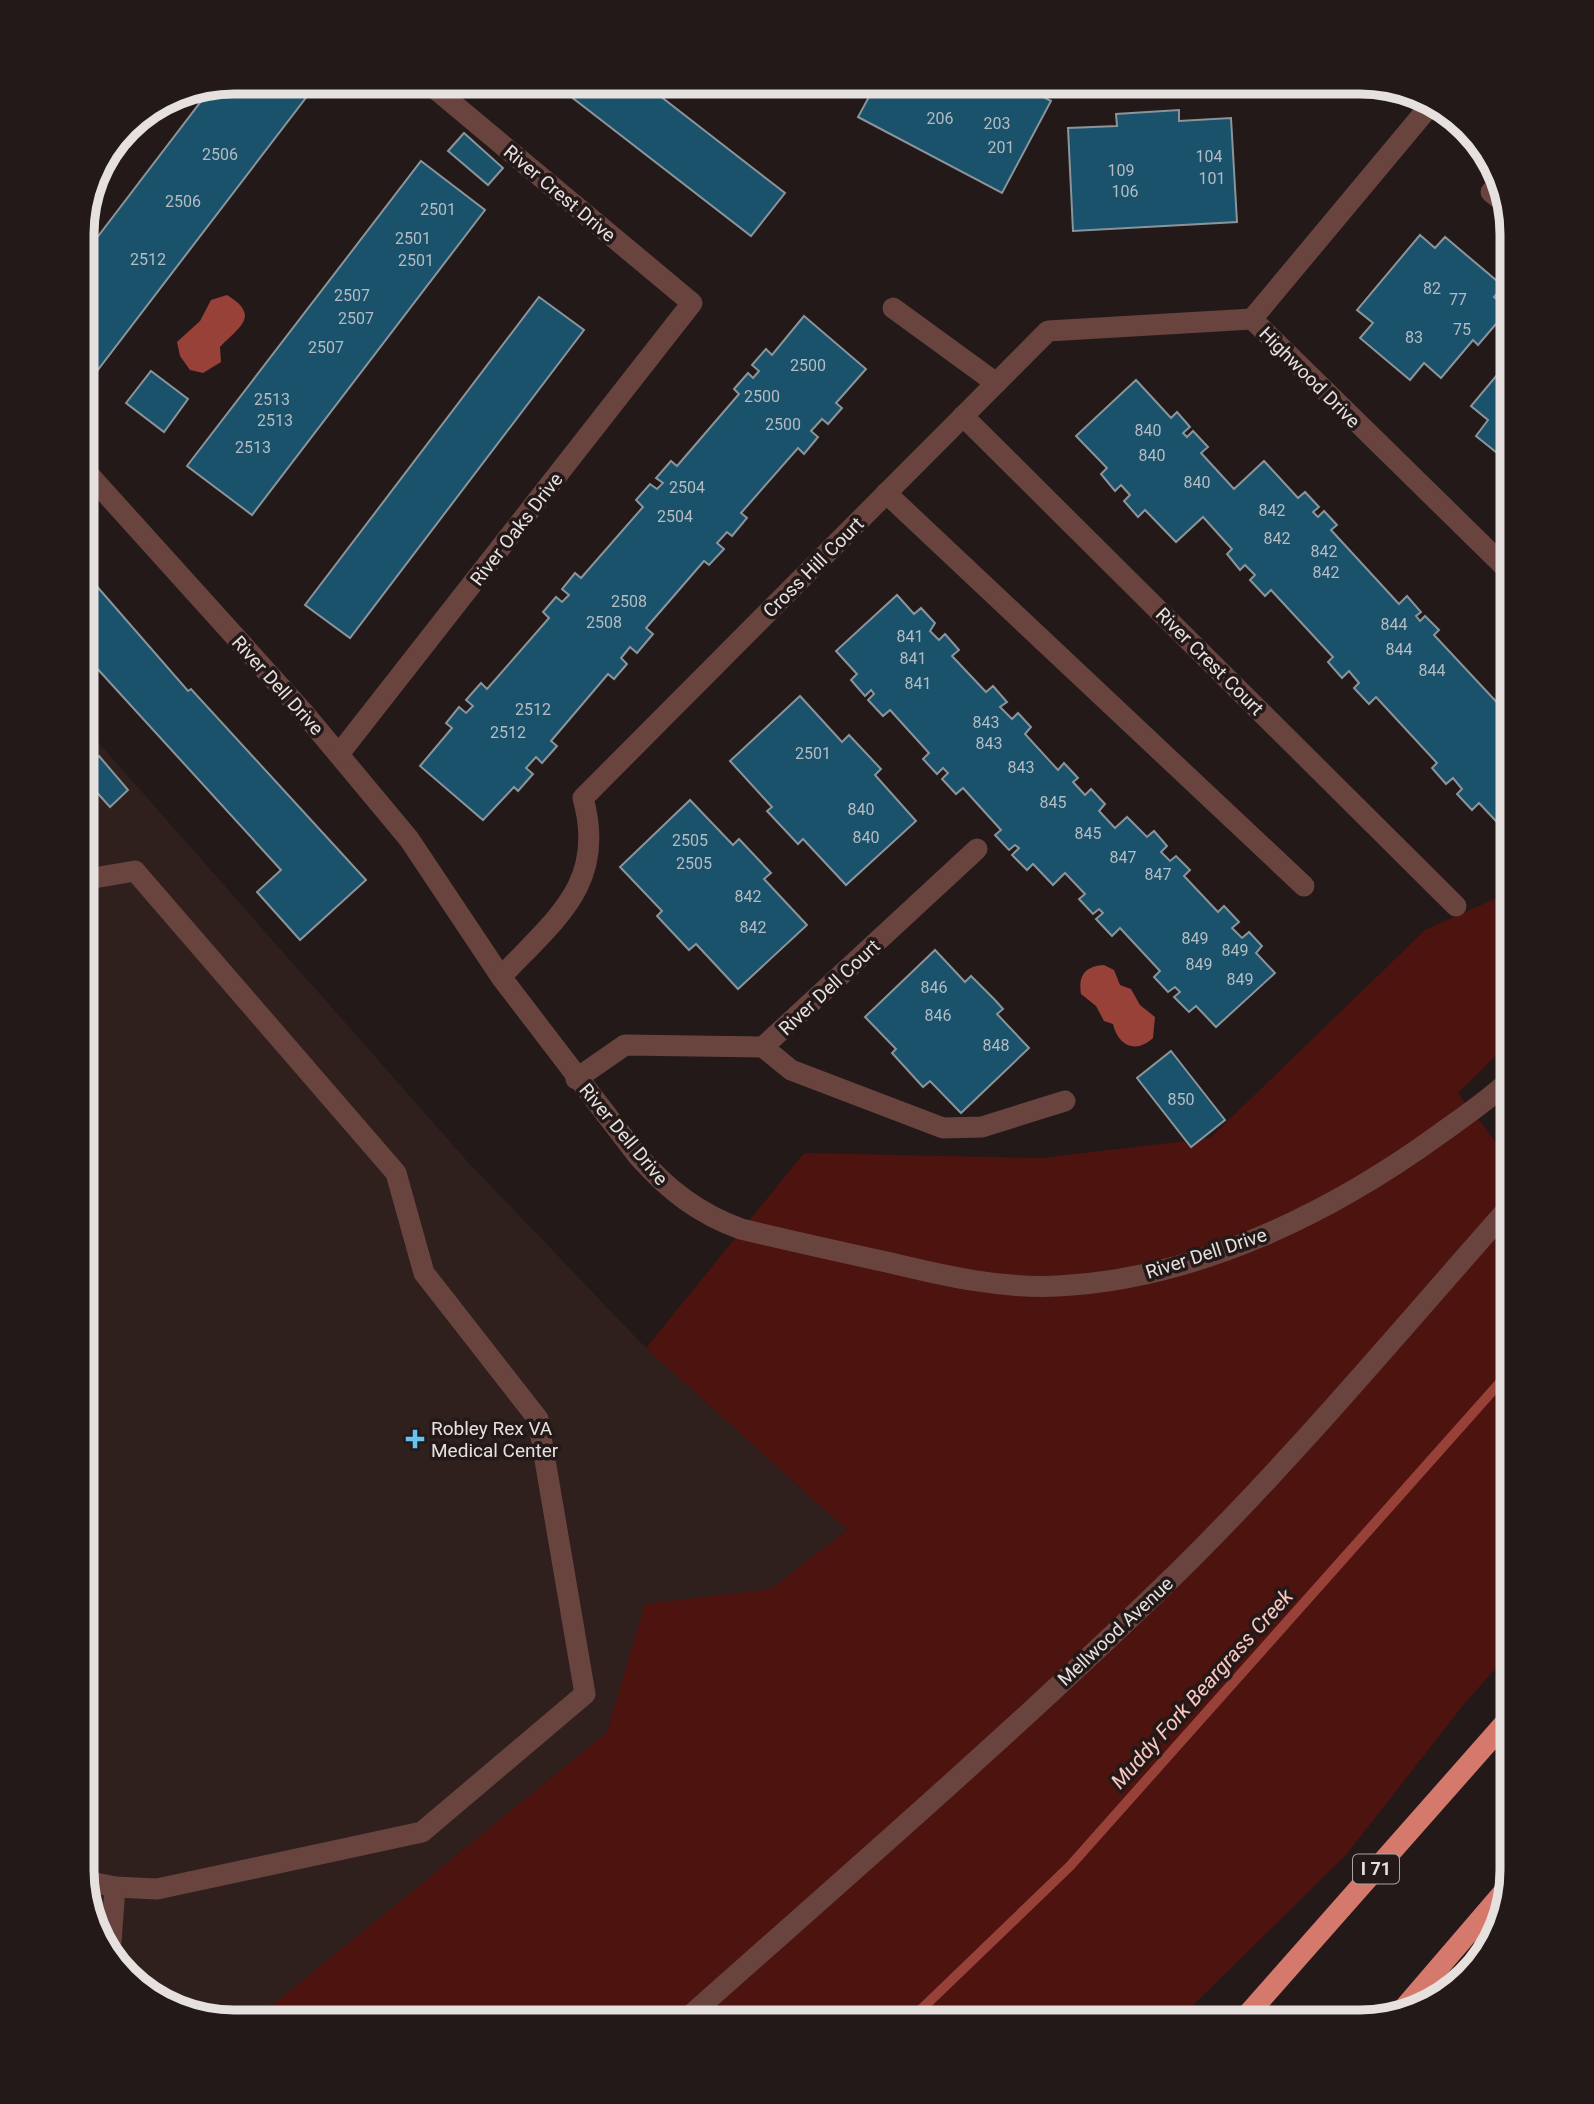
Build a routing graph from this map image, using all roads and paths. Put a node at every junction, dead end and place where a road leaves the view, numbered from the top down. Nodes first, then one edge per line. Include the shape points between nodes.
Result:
1 (443, 95) edge
2 (1425, 111) edge
3 (692, 303) joint
4 (893, 308) dead end
5 (1252, 319) junction
6 (996, 383) junction
7 (963, 416) junction
8 (95, 481) edge
9 (886, 494) junction
10 (1500, 562) edge
11 (339, 754) junction
12 (977, 849) dead end
13 (95, 878) edge
14 (1304, 886) dead end
15 (1456, 906) dead end
16 (501, 977) junction
17 (763, 1047) junction
18 (576, 1079) junction
19 (1500, 1089) edge
20 (1065, 1101) dead end
21 (1500, 1217) edge
22 (1500, 1729) edge
23 (96, 1883) edge
24 (115, 1887) junction
25 (1496, 1901) edge
26 (111, 1935) edge
27 (1411, 2000) edge
28 (696, 2010) edge
29 (1252, 2010) edge

1 - 3 street, River Crest Drive
2 - 5 street, Highwood Drive
3 - 11 street, River Oaks Drive
4 - 6 street
5 - 6 street, Cross Hill Court via 1048,331
5 - 10 street, Highwood Drive
6 - 7 street, Cross Hill Court
7 - 9 street, Cross Hill Court
7 - 15 street, River Crest Court
8 - 11 street, River Dell Drive
9 - 14 street
9 - 16 street, Cross Hill Court via 583,798 591,827 590,856 579,888
11 - 16 street, River Dell Drive via 409,839
12 - 17 street, River Dell Court
13 - 24 street via 135,870 396,1173 424,1273 538,1419 585,1693 422,1832 156,1889
16 - 18 street, River Dell Drive
17 - 18 street, River Dell Court via 625,1045
17 - 20 street via 791,1070 943,1128 982,1127
18 - 19 street, River Dell Drive via 659,1180 718,1221 940,1274 995,1284 1058,1286 1133,1277 1171,1267 1293,1223 1395,1167
21 - 28 street, Mellwood Avenue via 1179,1571 1032,1710
22 - 29 highway, I 71
23 - 24 street
24 - 26 street
25 - 27 highway

